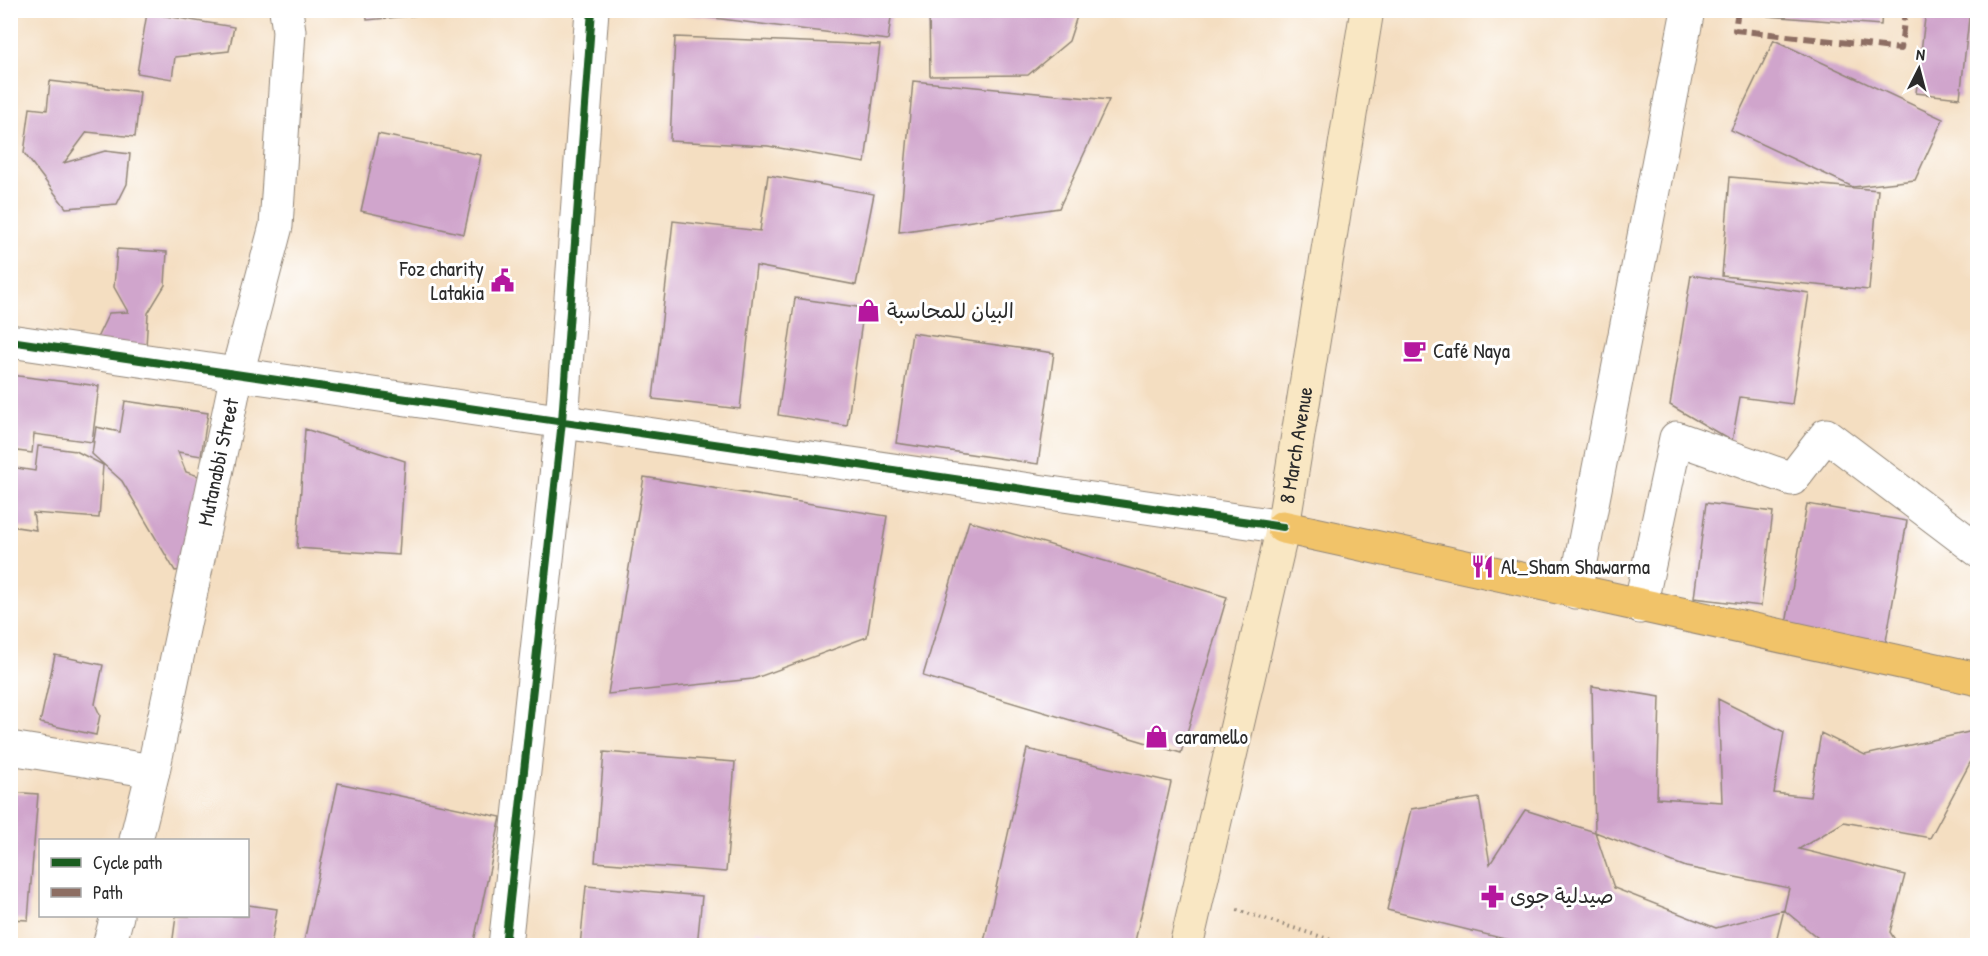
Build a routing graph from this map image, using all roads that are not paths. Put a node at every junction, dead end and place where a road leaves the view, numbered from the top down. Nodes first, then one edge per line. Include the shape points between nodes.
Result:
1 (286, 10) edge
2 (592, 10) edge
3 (1366, 10) edge
4 (1688, 10) edge
5 (10, 342) edge
6 (237, 374) junction
7 (562, 421) junction
8 (1283, 527) junction
9 (1976, 546) edge
10 (1575, 592) junction
11 (1640, 607) junction
12 (1977, 679) edge
13 (10, 748) edge
14 (153, 771) junction
15 (135, 839) edge
16 (116, 917) edge
17 (109, 945) edge
18 (505, 945) edge
19 (1186, 945) edge

1 - 6 street, Mutanabbi Street via 289,30 276,226
2 - 7 street
3 - 8 main road, 8 March Avenue
4 - 10 street
5 - 6 street
6 - 7 street
6 - 14 street, Mutanabbi Street
7 - 8 street
7 - 18 street
8 - 10 main road
8 - 19 main road, 8 March Avenue
9 - 11 street via 1826,435 1792,479 1676,438
10 - 11 main road
11 - 12 main road
13 - 14 street
14 - 15 street, Mutanabbi Street
16 - 17 street

